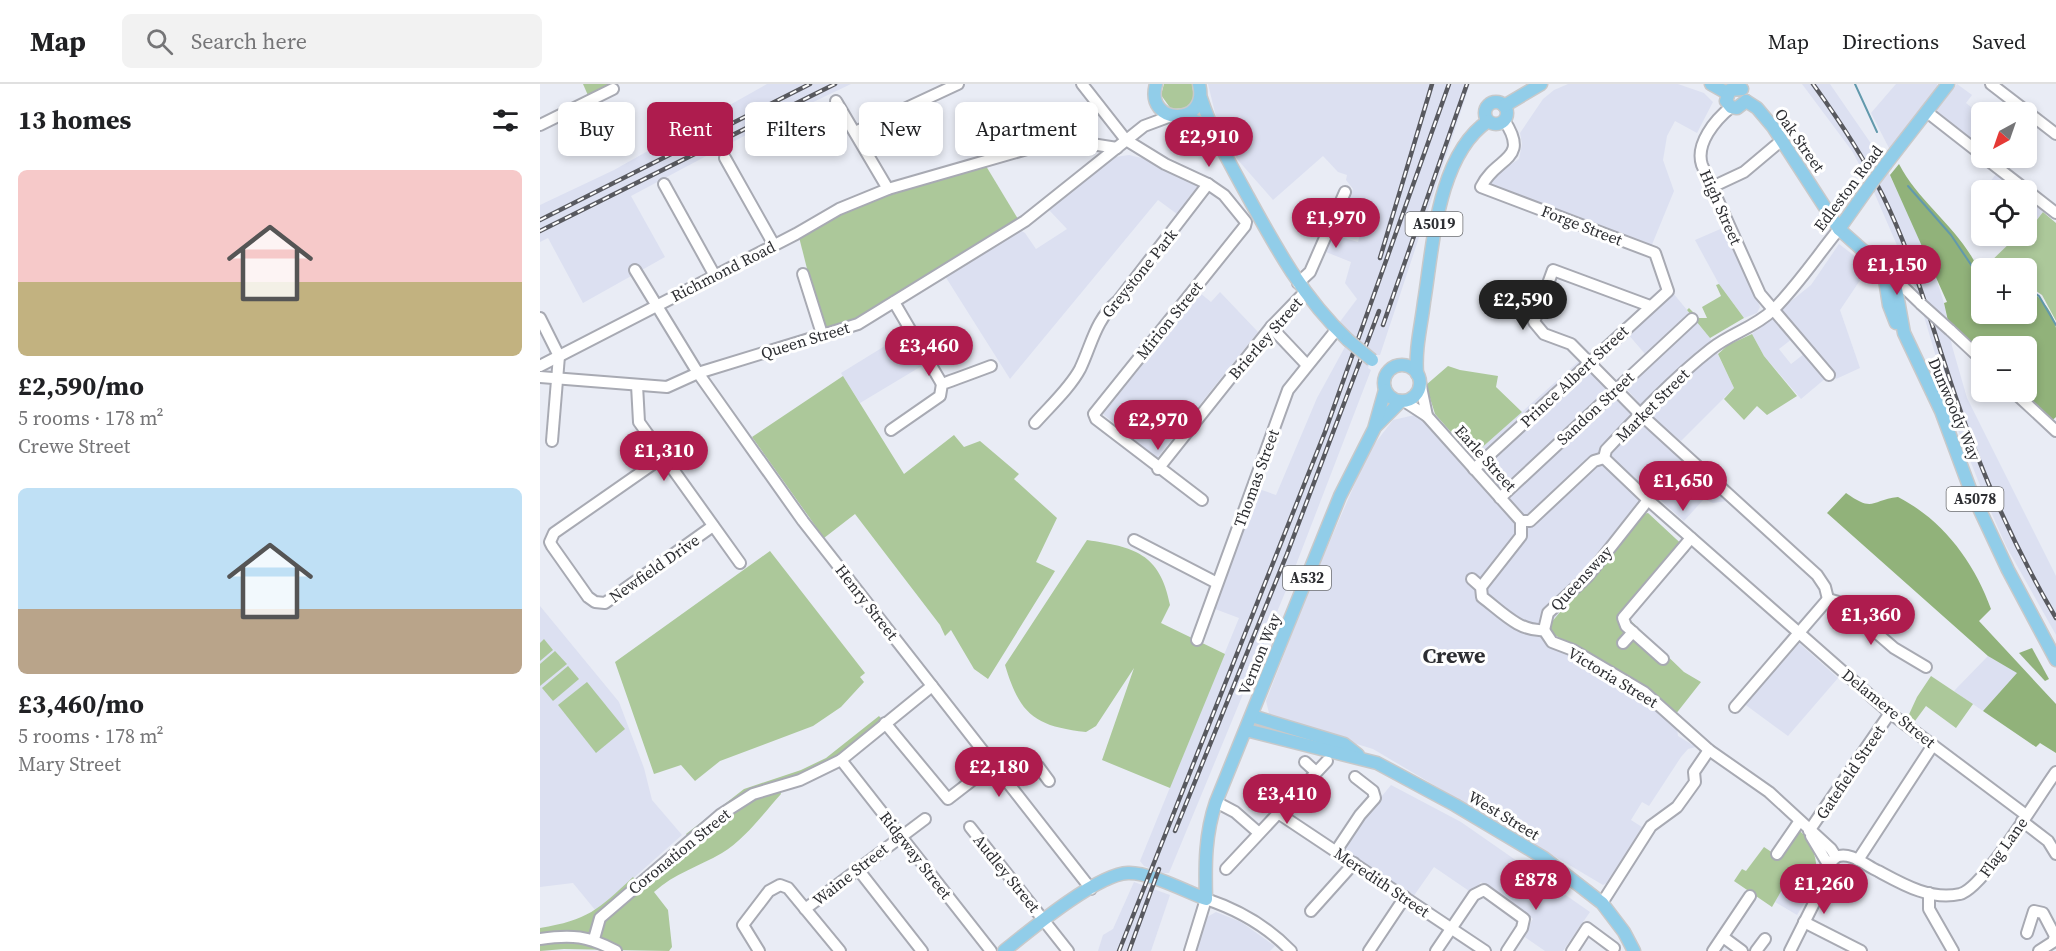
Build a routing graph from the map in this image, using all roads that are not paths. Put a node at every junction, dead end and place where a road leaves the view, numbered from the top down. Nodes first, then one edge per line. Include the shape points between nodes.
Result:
1 (958, 84) edge
2 (1083, 84) edge
3 (1200, 84) edge
4 (1541, 84) edge
5 (1711, 84) edge
6 (1948, 84) edge
7 (1991, 84) edge
8 (1744, 87) edge
9 (614, 89) dead end
10 (1153, 90) edge
11 (1727, 93) junction
12 (1201, 98) junction
13 (836, 101) dead end
14 (1746, 101) junction
15 (1504, 106) junction
16 (1731, 107) junction
17 (1927, 112) junction
18 (1176, 116) junction
19 (1504, 120) junction
20 (1488, 121) junction
21 (540, 125) edge
22 (1143, 126) junction
23 (855, 132) junction
24 (1214, 134) junction
25 (2056, 134) edge
26 (1126, 140) junction
27 (1782, 141) junction
28 (1971, 147) edge
29 (1117, 148) junction
30 (725, 158) dead end
31 (1998, 168) edge
32 (664, 184) dead end
33 (1208, 184) junction
34 (1712, 187) junction
35 (888, 189) junction
36 (1345, 192) dead end
37 (2056, 213) edge
38 (1839, 229) junction
39 (774, 245) junction
40 (1883, 267) junction
41 (636, 270) dead end
42 (803, 274) dead end
43 (715, 276) junction
44 (1894, 278) junction
45 (1666, 280) joint
46 (1301, 288) junction
47 (894, 303) junction
48 (1920, 303) junction
49 (655, 306) junction
50 (1650, 306) junction
51 (1772, 311) junction
52 (1901, 316) junction
53 (540, 318) edge
54 (1692, 319) dead end
55 (1271, 327) junction
56 (1337, 330) junction
57 (1904, 333) junction
58 (822, 334) junction
59 (1416, 341) junction
60 (1971, 350) edge
61 (559, 356) junction
62 (1374, 362) junction
63 (1589, 362) junction
64 (1306, 364) junction
65 (540, 366) edge
66 (991, 366) dead end
67 (1395, 367) junction
68 (698, 373) junction
69 (1829, 375) dead end
70 (540, 377) edge
71 (1418, 378) junction
72 (557, 379) junction
73 (942, 384) junction
74 (637, 385) junction
75 (1385, 386) junction
76 (1615, 388) junction
77 (1402, 401) junction
78 (2026, 402) edge
79 (1641, 414) junction
80 (1427, 416) junction
81 (1035, 423) dead end
82 (2053, 424) edge
83 (1374, 429) junction
84 (891, 430) dead end
85 (552, 441) dead end
86 (663, 457) junction
87 (1604, 458) junction
88 (1158, 469) junction
89 (1474, 469) junction
90 (1500, 498) junction
91 (1202, 500) dead end
92 (1648, 500) junction
93 (1521, 520) junction
94 (713, 526) junction
95 (1691, 538) junction
96 (1134, 540) dead end
97 (740, 562) dead end
98 (1472, 579) dead end
99 (1217, 583) junction
100 (1481, 587) junction
101 (1828, 599) junction
102 (1544, 630) junction
103 (1632, 632) junction
104 (1800, 632) junction
105 (1197, 640) dead end
106 (1623, 643) dead end
107 (1663, 658) dead end
108 (2056, 660) edge
109 (1926, 667) dead end
110 (932, 686) junction
111 (1735, 707) dead end
112 (1890, 713) junction
113 (1252, 716) junction
114 (885, 723) junction
115 (1246, 730) junction
116 (1933, 745) junction
117 (1709, 750) junction
118 (1362, 757) junction
119 (841, 760) junction
120 (1327, 761) dead end
121 (1305, 762) dead end
122 (992, 765) junction
123 (1316, 772) junction
124 (2056, 772) edge
125 (1354, 777) dead end
126 (1005, 782) junction
127 (1049, 782) dead end
128 (1216, 802) junction
129 (1278, 813) junction
130 (2024, 818) junction
131 (925, 819) dead end
132 (1799, 822) junction
133 (970, 827) dead end
134 (1809, 831) junction
135 (1259, 833) junction
136 (901, 835) junction
137 (1336, 851) junction
138 (1777, 854) dead end
139 (2056, 854) edge
140 (1836, 857) junction
141 (1228, 861) dead end
142 (1858, 861) junction
143 (1353, 863) junction
144 (1828, 866) junction
145 (857, 868) junction
146 (1091, 889) junction
147 (1929, 893) junction
148 (1750, 896) dead end
149 (1405, 897) junction
150 (1206, 899) junction
151 (1602, 903) junction
152 (806, 909) junction
153 (1311, 912) dead end
154 (1044, 919) junction
155 (1804, 922) junction
156 (1452, 928) junction
157 (2027, 933) dead end
158 (1723, 938) junction
159 (540, 939) edge
160 (594, 939) junction
161 (1765, 939) dead end
162 (1614, 948) dead end
163 (616, 951) edge
164 (759, 951) edge
165 (840, 951) edge
166 (922, 951) edge
167 (991, 951) edge
168 (1004, 951) edge
169 (1068, 951) edge
170 (1190, 951) edge
171 (1291, 951) edge
172 (1369, 951) edge
173 (1436, 951) edge
174 (1485, 951) edge
175 (1507, 951) edge
176 (1572, 951) edge
177 (1634, 951) edge
178 (1713, 951) edge
179 (1742, 951) edge
180 (1756, 951) edge
181 (1790, 951) edge
182 (1860, 951) edge
183 (1953, 951) edge
184 (2039, 951) edge

1 - 23 street
2 - 26 street
3 - 12 main road
4 - 15 main road, A5019
5 - 11 main road
6 - 17 main road, Edleston Road
7 - 25 street
8 - 11 main road
8 - 14 main road
9 - 21 street
10 - 18 main road via 1160,110
10 - 22 street via 1153,112
11 - 16 main road via 1726,101
12 - 18 main road via 1194,110
12 - 24 main road
13 - 23 street
14 - 16 main road via 1742,107
14 - 27 main road, Oak Street via 1768,120
15 - 19 main road
15 - 20 main road, A5019 via 1496,102 1487,106
16 - 34 street, High Street via 1720,117 1700,150
17 - 28 street
17 - 38 main road, Edleston Road, bridge
18 - 22 street
18 - 24 main road via 1198,122
19 - 20 main road
19 - 45 street, Forge Street via 1515,148 1508,160 1489,173 1481,188 1655,253
20 - 59 main road, A5019 via 1461,153 1441,199 1433,226
22 - 26 street, Queen Street
23 - 35 street
24 - 46 main road
26 - 29 street, Queen Street
26 - 33 street
27 - 34 street via 1744,172
27 - 38 main road, Oak Street
29 - 35 street, Richmond Road via 1079,142 1027,148
29 - 47 street, Queen Street via 1025,221
30 - 39 street
31 - 37 street
32 - 43 street
33 - 81 street, Greystone Park via 1118,301 1106,311 1079,371
33 - 88 street, Mirion Street via 1224,195 1246,222 1245,226 1094,414
34 - 51 street, High Street via 1760,294
35 - 39 street, Richmond Road via 839,209
36 - 46 street, Brierley Street
38 - 40 main road, Oak Street
38 - 51 street, Edleston Road via 1800,282
39 - 43 street, Richmond Road
40 - 44 main road, Oak Street
40 - 57 main road, Dunwoody Way / A5078 via 1893,319
41 - 49 street, Henry Street
42 - 58 street
43 - 49 street, Richmond Road
44 - 48 street, Oak Street
44 - 52 main road, Dunwoody Way / A5078
45 - 50 street, Prince Albert Street via 1668,291
46 - 55 street, Brierley Street
46 - 56 main road
47 - 58 street, Queen Street via 858,324
47 - 73 street
48 - 52 street via 1906,307
48 - 60 street, Oak Street, bridge
49 - 61 street, Richmond Road
49 - 68 street, Henry Street
50 - 63 street, Prince Albert Street
50 - 63 street via 1553,270 1535,317 1536,325 1544,334 1571,344
51 - 69 street, High Street
51 - 79 street, Market Street via 1715,346
52 - 57 main road, Dunwoody Way / A5078
53 - 61 street
54 - 76 street, Sandon Street
55 - 64 street
55 - 88 street, Brierley Street
56 - 62 main road, bridge
56 - 64 street, Thomas Street
57 - 108 main road, Dunwoody Way / A5078 via 1941,411 1970,489
58 - 68 street, Queen Street
59 - 67 main road, A5019
59 - 71 main road, A5019
61 - 65 street, Richmond Road
61 - 72 street
62 - 67 main road
62 - 75 main road
63 - 76 street
63 - 89 street, Prince Albert Street
64 - 99 street, Thomas Street via 1288,390
66 - 73 street via 979,367
67 - 71 main road via 1407,366
67 - 75 main road via 1386,375
68 - 74 street, Queen Street via 667,387
68 - 110 street, Henry Street via 803,521
70 - 72 street, Queen Street
71 - 77 main road via 1414,396
71 - 80 street, Earle Street
72 - 74 street, Queen Street
72 - 85 street
73 - 84 street via 940,396
74 - 86 street via 639,422
75 - 77 main road via 1391,397
75 - 83 main road, Vernon Way / A532
76 - 79 street
76 - 90 street, Sandon Street
77 - 80 street, Earle Street
77 - 83 main road, Vernon Way / A532
78 - 82 street
79 - 87 street, Market Street via 1606,450
79 - 101 street via 1816,576
80 - 89 street, Earle Street
83 - 113 main road, Vernon Way / A532 via 1340,496
86 - 94 street
86 - 94 street, Newfield Drive via 554,533 552,546 588,597 605,603
87 - 92 street, Delamere Street
87 - 93 street, Market Street via 1594,461 1530,521
88 - 91 street
89 - 90 street, Earle Street
90 - 93 street, Earle Street
92 - 95 street, Delamere Street
92 - 102 street, Queensway via 1588,576 1548,613
93 - 100 street via 1521,536
94 - 97 street
95 - 103 street via 1626,611 1623,618
95 - 104 street, Delamere Street
96 - 99 street
98 - 100 street, Victoria Street
99 - 105 street, Thomas Street
100 - 102 street, Victoria Street via 1482,597 1519,625 1531,631
101 - 104 street
101 - 109 street via 1842,603 1894,648
102 - 117 street, Victoria Street via 1552,642 1644,692
103 - 106 street
103 - 107 street
104 - 111 street
104 - 112 street, Delamere Street
110 - 114 street, Coronation Street
110 - 122 street, Henry Street
112 - 116 street, Delamere Street
112 - 134 street, Gatefield Street
113 - 115 main road, Vernon Way / A532
113 - 118 main road, West Street via 1344,744
114 - 119 street, Coronation Street
114 - 122 street via 948,799
115 - 118 main road, West Street
115 - 128 main road, Vernon Way
116 - 130 street, Delamere Street
116 - 142 street
117 - 132 street, Victoria Street via 1769,792
117 - 151 street via 1694,772 1695,782 1677,807 1652,826
118 - 151 main road, West Street via 1512,838
119 - 136 street, Ridgway Street
119 - 160 street, Coronation Street via 800,780 753,794 720,815 600,918
120 - 123 street
121 - 123 street
122 - 126 street, Henry Street
123 - 129 street
124 - 130 street, Flag Lane
125 - 137 street via 1372,782 1375,798
126 - 127 street via 1026,765 1038,766
126 - 146 street, Henry Street
128 - 135 street
128 - 150 main road, Vernon Way via 1209,821
129 - 135 street
129 - 137 street, Meredith Street
130 - 139 street, Delamere Street
130 - 147 street, Flag Lane via 1972,888 1961,894
131 - 136 street, Waine Street
132 - 134 street, Victoria Street
132 - 138 street
133 - 154 street, Audley Street
134 - 140 street, Victoria Street
134 - 144 street, Victoria Street
135 - 141 street
136 - 145 street, Waine Street
136 - 167 street, Ridgway Street
137 - 143 street, Meredith Street
140 - 142 street, Flag Lane via 1845,855
140 - 144 street
142 - 147 street, Flag Lane via 1906,886
143 - 149 street, Meredith Street
143 - 153 street
144 - 155 street
145 - 152 street, Waine Street
145 - 166 street
146 - 150 main road via 1129,873
146 - 154 main road
147 - 183 street via 1929,909
148 - 158 street
149 - 156 street, Meredith Street
149 - 172 street
150 - 170 street
150 - 171 street via 1239,912
151 - 177 main road, West Street
152 - 164 street via 788,888 780,885 769,891 743,926
152 - 165 street
154 - 168 main road
154 - 169 street, Audley Street
155 - 181 street
155 - 182 street
156 - 173 street
156 - 174 street, Meredith Street
156 - 175 street via 1474,895 1484,890 1524,919
157 - 184 street via 2031,915 2038,910 2052,927 2053,942
158 - 178 street
158 - 179 street
159 - 160 street
160 - 163 street
161 - 180 street
162 - 176 street via 1587,928

